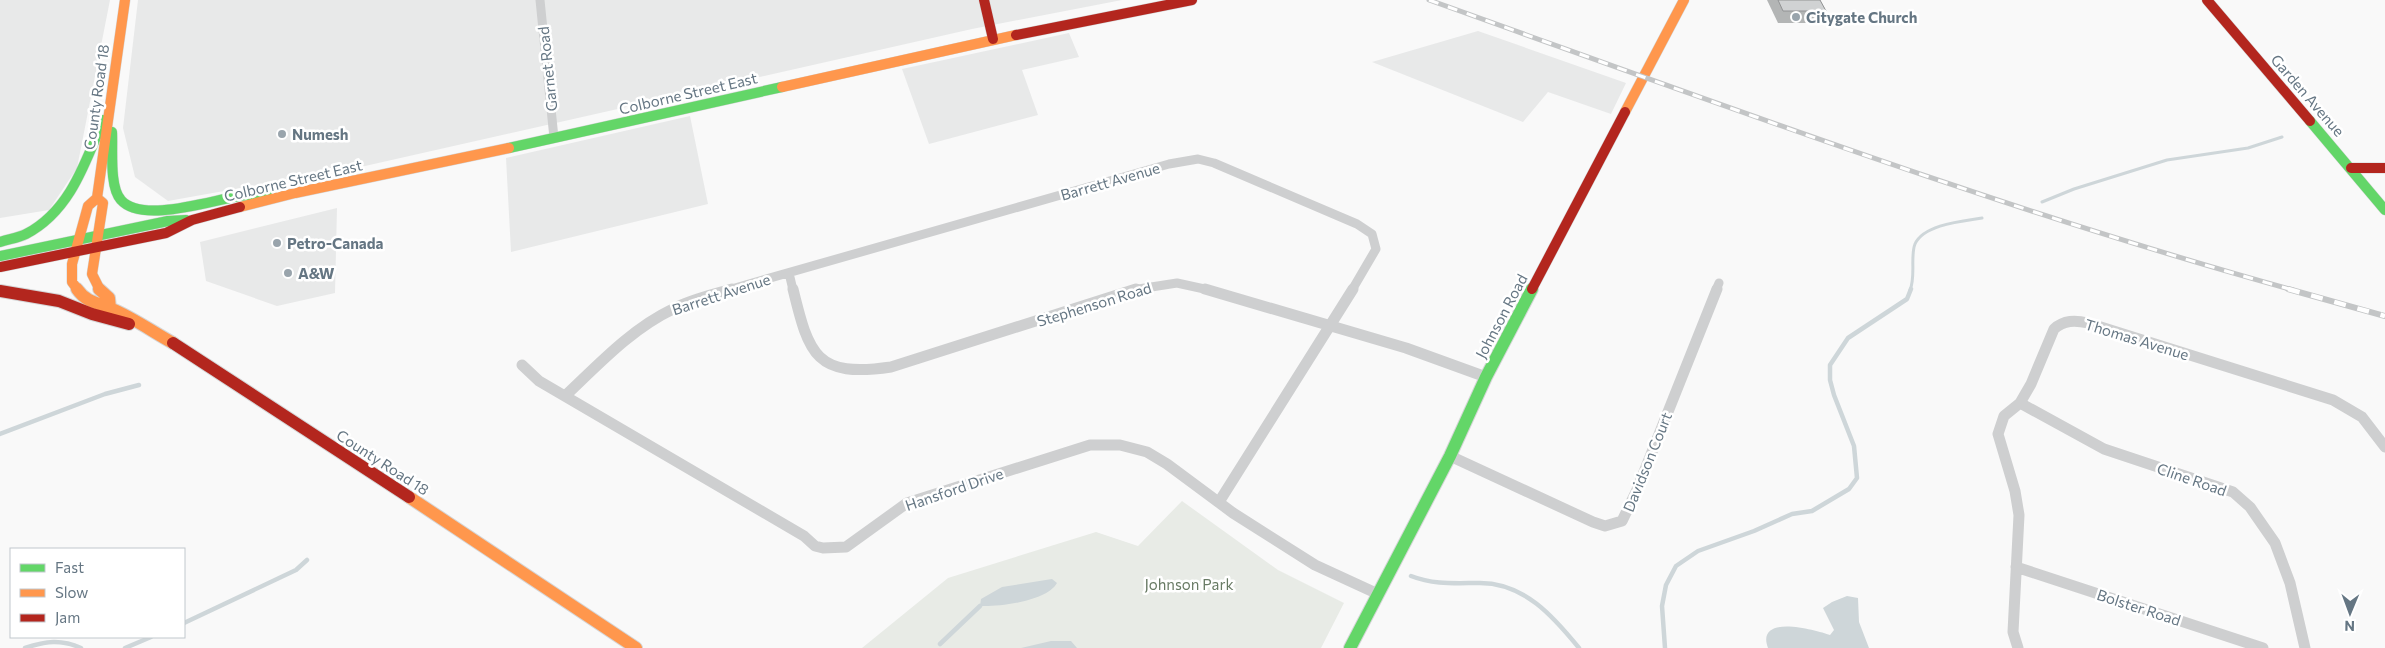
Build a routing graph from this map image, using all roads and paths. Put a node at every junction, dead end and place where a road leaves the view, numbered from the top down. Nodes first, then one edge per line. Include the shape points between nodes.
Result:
1 (125, 0) edge
2 (540, 0) edge
3 (984, 0) edge
4 (1192, 0) edge
5 (1684, 0) edge
6 (2207, 0) edge
7 (993, 39) junction
8 (110, 105) junction
9 (554, 138) junction
10 (2351, 168) junction
11 (2385, 168) edge
12 (295, 193) junction
13 (97, 198) junction
14 (2385, 210) edge
15 (192, 220) junction
16 (98, 235) junction
17 (79, 239) junction
18 (0, 242) edge
19 (96, 248) junction
20 (75, 252) junction
21 (0, 256) edge
22 (0, 267) edge
23 (789, 273) junction
24 (1719, 283) dead end
25 (0, 291) edge
26 (110, 308) junction
27 (1330, 328) junction
28 (154, 331) junction
29 (522, 364) dead end
30 (1486, 377) junction
31 (565, 396) junction
32 (2020, 403) junction
33 (2385, 448) edge
34 (1450, 456) junction
35 (1219, 502) junction
36 (2016, 567) junction
37 (1378, 594) junction
38 (636, 648) edge
39 (1350, 648) edge
40 (2018, 648) edge
41 (2263, 648) edge
42 (2304, 648) edge

1 - 8 main road, County Road 18
2 - 9 street, Garnet Road
3 - 7 main road
4 - 7 main road, Colborne Street East
5 - 30 main road, Johnson Road
6 - 10 main road, Garden Avenue
7 - 9 main road, Colborne Street East
8 - 12 main road via 116,186 121,199 134,208 154,209 240,196
8 - 13 main road, County Road 18
8 - 18 main road via 67,201 55,215 29,234
9 - 12 main road, Colborne Street East
10 - 11 main road
10 - 14 main road, Garden Avenue
12 - 15 main road, Colborne Street East
13 - 16 main road, County Road 18 via 104,203
13 - 17 main road, County Road 18 via 88,206
15 - 16 main road, Colborne Street East via 168,221
15 - 19 main road, Colborne Street East via 166,233
16 - 17 main road, Colborne Street East
16 - 19 main road, County Road 18
17 - 20 main road, County Road 18
17 - 21 main road, Colborne Street East
19 - 20 main road, Colborne Street East
19 - 26 main road, County Road 18 via 92,274 98,288 109,298
20 - 22 main road, Colborne Street East
20 - 26 main road, County Road 18 via 71,270 75,287 88,300
23 - 27 street, Stephenson Road via 811,349 821,359 842,369 864,371 891,367 1136,289 1163,284 1198,287
23 - 27 street, Barrett Avenue via 1168,164 1198,159 1232,170 1357,224 1372,234 1376,249 1372,259
23 - 31 street, Barrett Avenue via 690,301 658,316 637,330
24 - 34 street, Davidson Court via 1622,521 1611,525 1593,522
25 - 28 main road via 59,301
26 - 28 main road, County Road 18
27 - 30 street, Stephenson Road via 1406,348
27 - 35 street, Barrett Avenue
28 - 38 main road, County Road 18
29 - 31 street, Hansford Drive via 539,381
30 - 34 main road, Johnson Road
31 - 35 street, Hansford Drive via 823,548 839,549 853,544 864,532 907,503 1090,445 1120,445 1146,452
32 - 33 street, Thomas Avenue via 2041,364 2054,329 2065,322 2081,322 2339,402 2366,421
32 - 36 street, Thomas Avenue via 2004,416 1998,434 2018,503
32 - 42 street, Cline Road via 2104,449 2233,492 2248,503 2286,563
34 - 37 main road, Johnson Road
35 - 37 street, Hansford Drive via 1315,565
36 - 40 street, Thomas Avenue via 2013,632
36 - 41 street, Bolster Road
37 - 39 main road, Johnson Road

